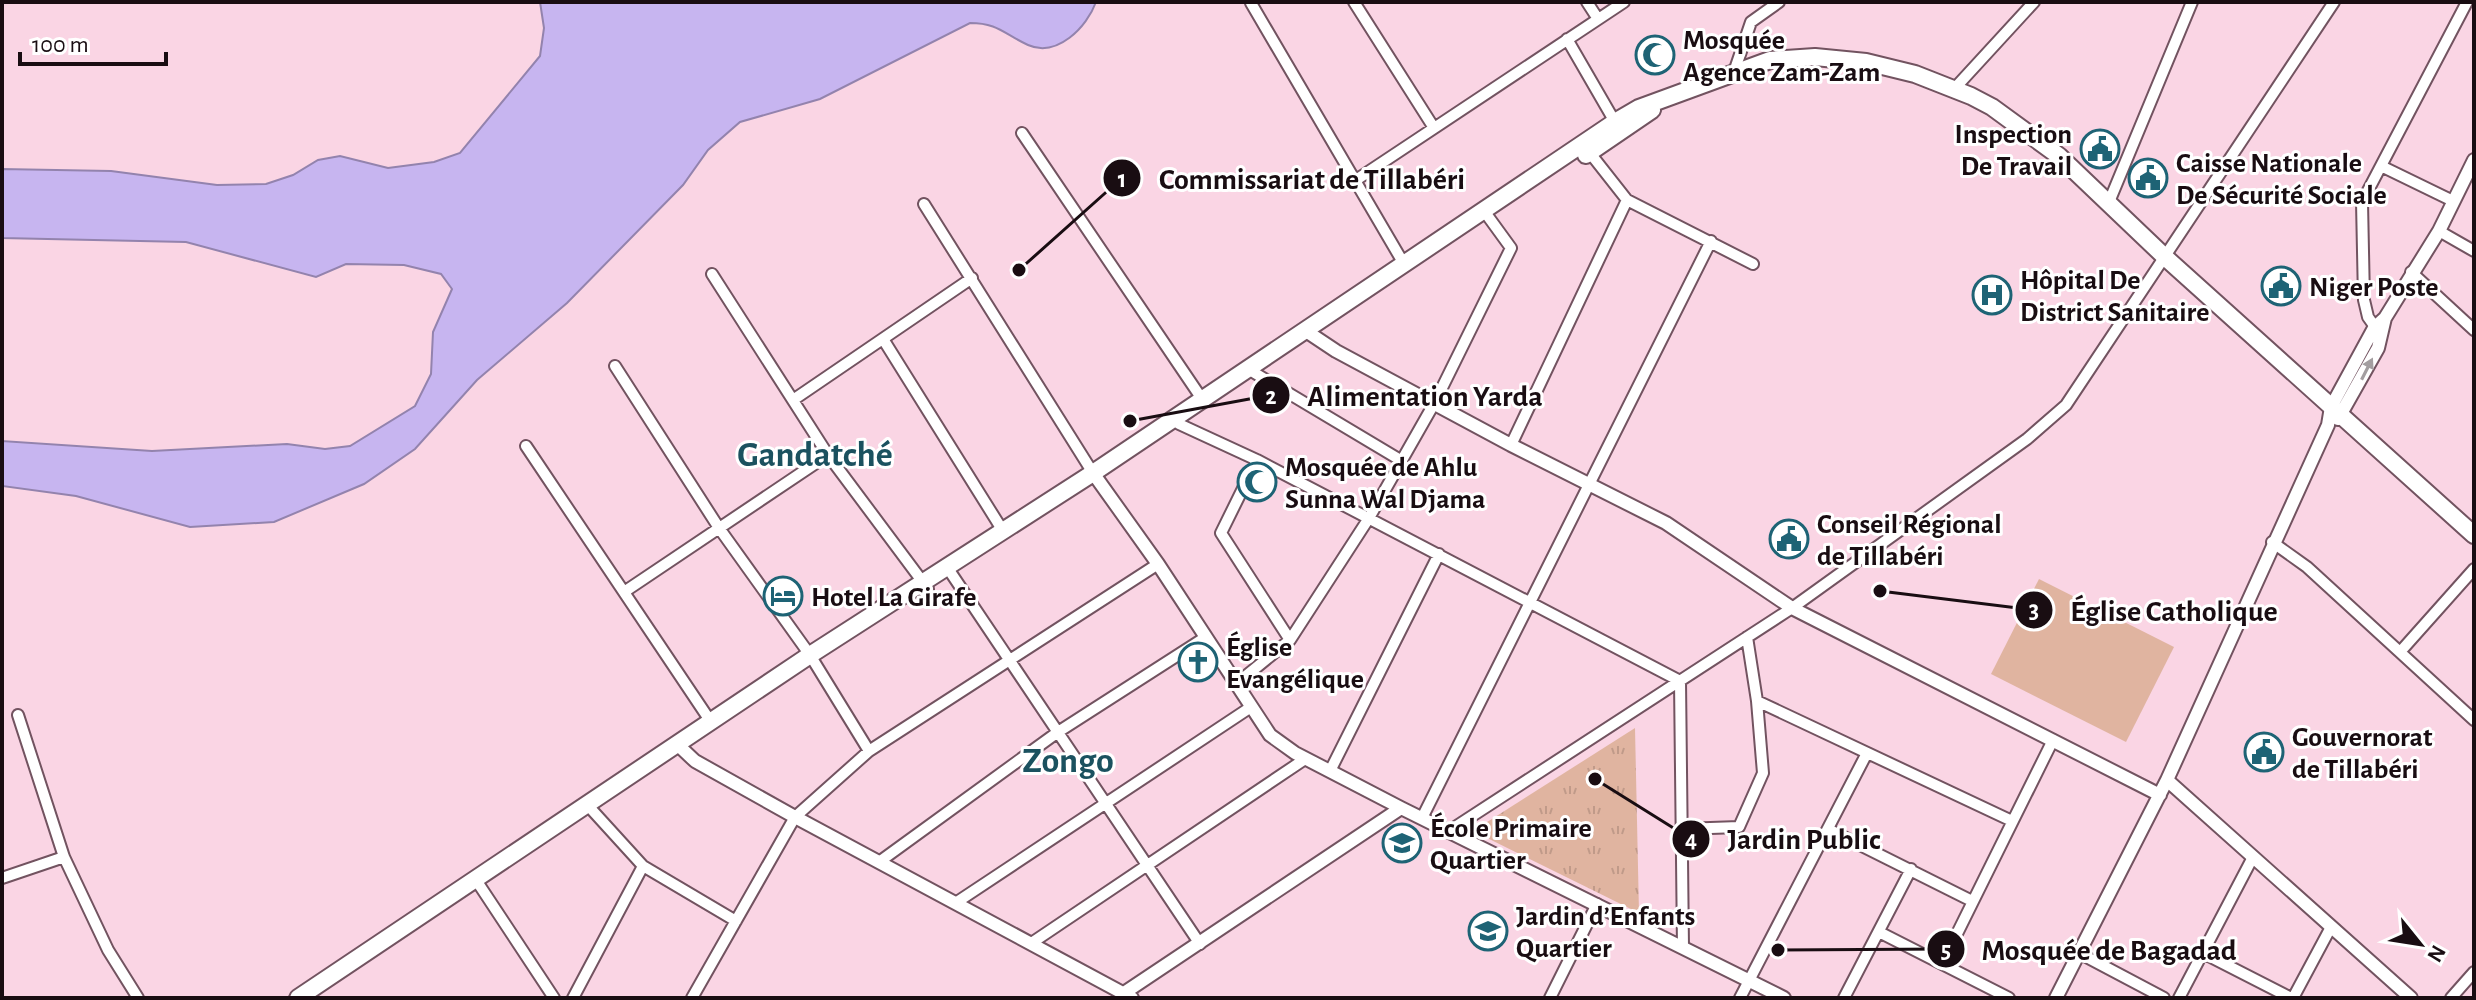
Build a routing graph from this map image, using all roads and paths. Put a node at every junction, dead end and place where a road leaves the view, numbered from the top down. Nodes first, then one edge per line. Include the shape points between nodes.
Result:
1 (1354, 2) edge
2 (1587, 2) edge
3 (1624, 2) edge
4 (1779, 2) edge
5 (2034, 2) edge
6 (2192, 2) edge
7 (2334, 2) edge
8 (2467, 2) edge
9 (1251, 3) edge
10 (1598, 19) junction
11 (1567, 39) junction
12 (1734, 72) junction
13 (1955, 88) junction
14 (1659, 103) junction
15 (1615, 122) junction
16 (1434, 128) junction
17 (1022, 133) dead end
18 (1590, 153) junction
19 (2474, 160) edge
20 (2381, 166) junction
21 (1356, 180) junction
22 (1627, 200) junction
23 (2453, 201) junction
24 (2109, 202) junction
25 (924, 204) dead end
26 (1487, 215) junction
27 (2439, 231) junction
28 (1711, 241) junction
29 (2474, 251) edge
30 (2166, 258) junction
31 (1404, 264) junction
32 (1753, 264) dead end
33 (2411, 272) junction
34 (712, 274) dead end
35 (972, 278) junction
36 (2474, 330) edge
37 (2379, 331) junction
38 (1310, 334) junction
39 (883, 339) junction
40 (615, 366) dead end
41 (1250, 372) junction
42 (1202, 399) junction
43 (793, 400) junction
44 (1435, 402) junction
45 (2334, 416) junction
46 (1179, 424) junction
47 (1511, 445) junction
48 (526, 446) dead end
49 (828, 455) junction
50 (1257, 460) junction
51 (1402, 461) junction
52 (1095, 476) junction
53 (1590, 483) junction
54 (1369, 518) junction
55 (719, 528) junction
56 (1003, 531) junction
57 (2474, 535) edge
58 (2272, 542) junction
59 (1439, 554) junction
60 (1158, 564) junction
61 (2474, 569) edge
62 (951, 573) junction
63 (926, 586) junction
64 (624, 592) junction
65 (1531, 601) junction
66 (1792, 608) junction
67 (1206, 637) junction
68 (1747, 637) junction
69 (1290, 640) junction
70 (2400, 652) junction
71 (812, 658) junction
72 (1010, 660) junction
73 (1680, 681) junction
74 (1236, 684) junction
75 (1757, 701) junction
76 (1251, 707) junction
77 (18, 715) dead end
78 (2474, 720) edge
79 (711, 722) junction
80 (1058, 732) junction
81 (2053, 740) junction
82 (680, 748) junction
83 (869, 751) junction
84 (1867, 753) junction
85 (1305, 759) junction
86 (1330, 771) junction
87 (2167, 780) junction
88 (2160, 795) junction
89 (1106, 804) junction
90 (1401, 808) junction
91 (592, 810) junction
92 (795, 817) junction
93 (1422, 818) junction
94 (2012, 821) junction
95 (1682, 829) junction
96 (1828, 829) junction
97 (1449, 831) junction
98 (64, 857) junction
99 (2253, 857) junction
100 (879, 862) junction
101 (643, 866) junction
102 (1148, 866) junction
103 (1911, 869) junction
104 (2, 878) edge
105 (480, 886) junction
106 (1972, 901) junction
107 (957, 902) junction
108 (1597, 904) junction
109 (736, 921) junction
110 (2331, 927) junction
111 (1879, 932) junction
112 (1033, 942) junction
113 (1200, 944) junction
114 (1683, 947) junction
115 (2079, 953) junction
116 (2203, 953) junction
117 (1942, 964) junction
118 (2474, 972) edge
119 (1749, 981) junction
120 (1128, 996) edge
121 (138, 998) edge
122 (298, 998) edge
123 (311, 998) edge
124 (554, 998) edge
125 (573, 998) edge
126 (692, 998) edge
127 (1550, 998) edge
128 (1740, 998) edge
129 (1784, 998) edge
130 (1844, 998) edge
131 (2009, 998) edge
132 (2056, 998) edge
133 (2164, 998) edge
134 (2179, 998) edge
135 (2292, 998) edge
136 (2411, 998) edge
137 (2451, 998) edge

1 - 16 street
2 - 10 street
3 - 10 street
4 - 12 street via 1751,22
5 - 13 street
6 - 24 street
7 - 30 street
8 - 20 street
9 - 21 street
10 - 11 street
11 - 15 street
11 - 16 street
12 - 13 main road via 1770,60 1815,57 1866,62
12 - 14 main road
13 - 24 main road via 2059,156
14 - 15 main road
14 - 18 main road
15 - 31 main road
16 - 21 street
17 - 42 street
18 - 22 street
18 - 26 main road
19 - 23 street
20 - 23 street
20 - 37 street via 2362,202 2364,300
21 - 31 street
22 - 28 street
22 - 47 street
23 - 27 street
24 - 30 main road
25 - 35 street
26 - 38 main road
26 - 44 street via 1511,248
27 - 29 street
27 - 33 street
28 - 32 street
28 - 53 street
30 - 45 main road
30 - 66 street via 2066,405 2027,439
31 - 38 main road
33 - 36 street
33 - 37 street
34 - 43 street
35 - 39 street
35 - 52 street
37 - 45 street
38 - 41 main road
38 - 44 street
39 - 43 street
39 - 56 street
40 - 55 street
41 - 42 main road
41 - 46 main road
41 - 51 street
42 - 52 main road
43 - 49 street
44 - 47 street
44 - 51 street
45 - 57 main road
45 - 58 street
46 - 50 street
46 - 52 main road
47 - 53 street
48 - 64 street
49 - 55 street
49 - 63 street
50 - 54 street
50 - 69 street via 1221,533
51 - 54 street
52 - 56 main road
52 - 60 street
52 - 62 main road
53 - 65 street
53 - 66 street via 1666,523
54 - 59 street
54 - 69 street
55 - 64 street
55 - 71 street
56 - 63 main road
58 - 70 street
58 - 87 street
59 - 65 street
59 - 86 street
60 - 67 street
60 - 72 street
61 - 70 street
62 - 63 main road
62 - 72 street
63 - 71 main road
64 - 79 street
65 - 73 street
65 - 93 street
66 - 68 street
66 - 81 street
67 - 74 street
67 - 80 street
68 - 73 street
68 - 75 street
69 - 74 street
70 - 78 street
71 - 79 main road
71 - 82 main road
71 - 83 street
72 - 80 street
72 - 83 street
73 - 95 street
73 - 97 street
74 - 76 street
75 - 84 street
75 - 95 street via 1763,773 1739,827
76 - 85 street via 1270,735
76 - 89 street
77 - 98 street
79 - 82 main road
80 - 89 street
80 - 100 street
81 - 88 street
81 - 94 street
82 - 91 main road
82 - 92 street
82 - 122 main road
83 - 92 street
84 - 94 street
84 - 96 street
85 - 86 street
85 - 102 street
86 - 90 street
87 - 88 street
87 - 99 street
88 - 115 street
89 - 102 street
89 - 107 street
90 - 93 street
90 - 113 street
91 - 101 street
91 - 105 main road
92 - 100 street
92 - 109 street
93 - 97 street
94 - 106 street
95 - 114 street
96 - 103 street
96 - 119 street
97 - 108 street
98 - 104 street
98 - 121 street via 108,950
99 - 110 street
99 - 116 street
100 - 107 street
101 - 109 street
101 - 125 street
102 - 112 street
102 - 113 street
103 - 106 street
103 - 111 street
105 - 123 main road
105 - 124 street
106 - 117 street
107 - 112 street
108 - 114 street
108 - 127 street
109 - 126 street
110 - 135 street
110 - 136 street
111 - 117 street
111 - 130 street
112 - 120 street
113 - 120 street
114 - 119 street
115 - 132 street
115 - 133 street
116 - 134 street
116 - 135 street
117 - 131 street
118 - 137 street
119 - 128 street
119 - 129 street

